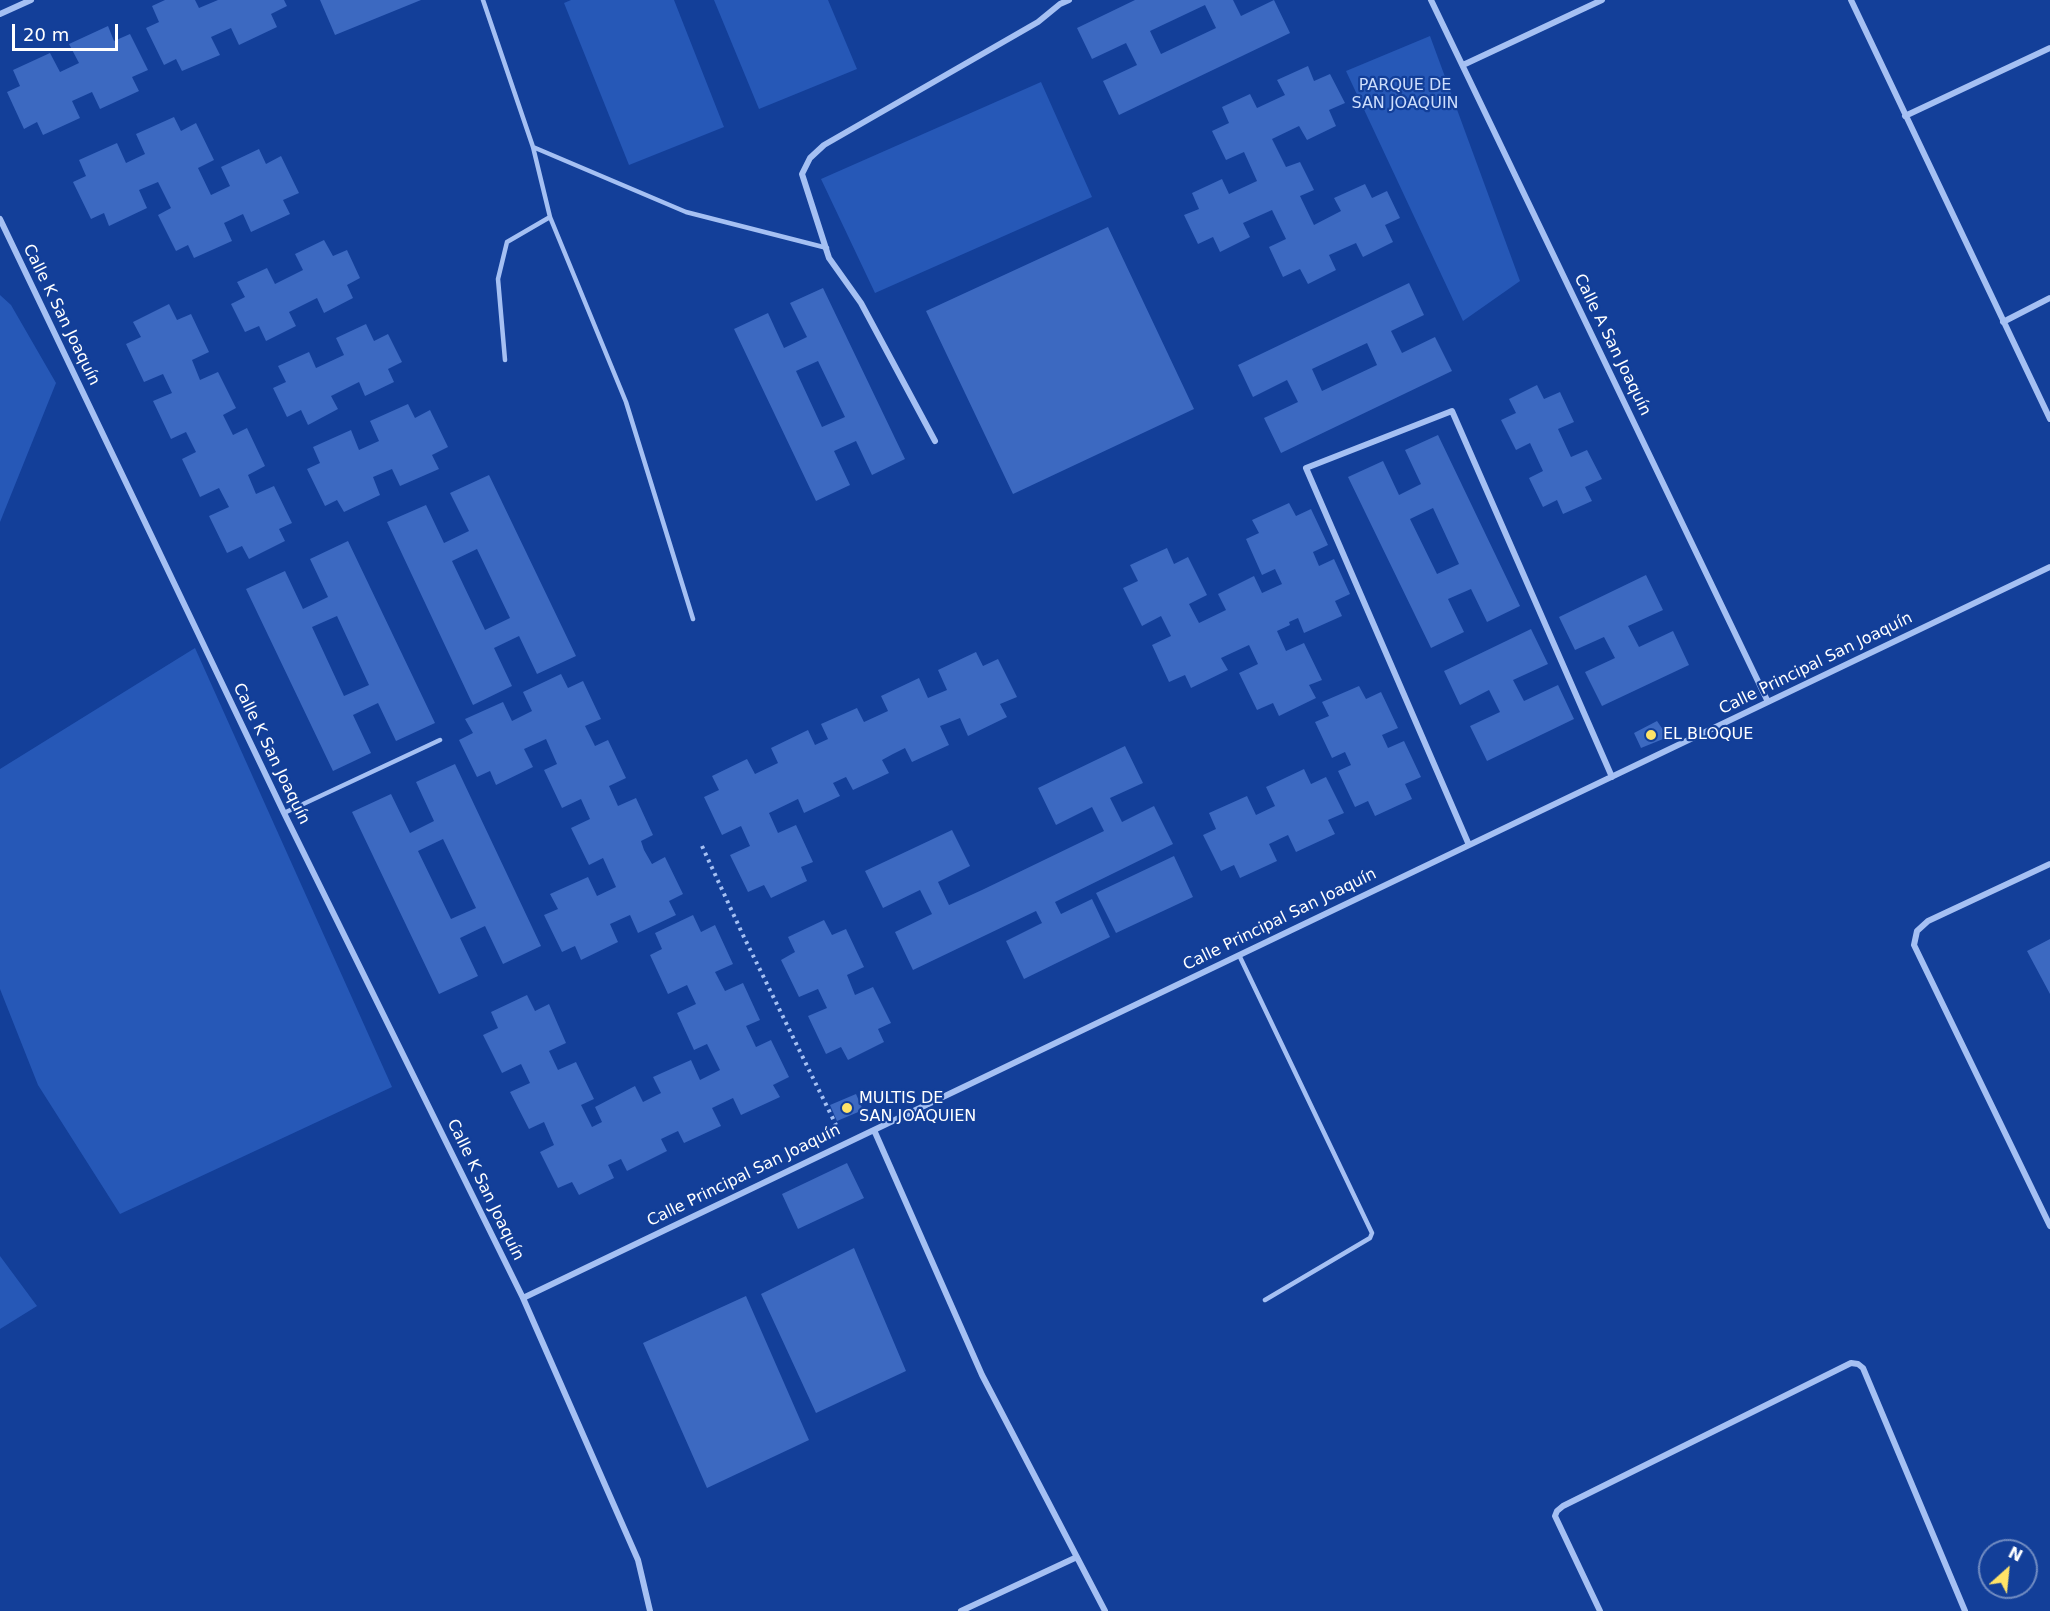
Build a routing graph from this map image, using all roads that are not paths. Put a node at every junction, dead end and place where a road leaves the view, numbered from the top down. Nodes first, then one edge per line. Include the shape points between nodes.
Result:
1 (31, 0) edge
2 (483, 0) edge
3 (1069, 0) edge
4 (1431, 0) edge
5 (1602, 0) edge
6 (1851, 0) edge
7 (0, 14) edge
8 (2050, 48) edge
9 (1463, 65) junction
10 (1905, 116) junction
11 (533, 147) junction
12 (550, 217) junction
13 (0, 219) edge
14 (827, 248) junction
15 (2050, 298) edge
16 (2003, 322) junction
17 (505, 360) dead end
18 (2050, 419) edge
19 (935, 441) dead end
20 (2050, 567) edge
21 (693, 620) dead end
22 (1768, 702) junction
23 (440, 740) dead end
24 (1612, 777) junction
25 (284, 813) junction
26 (1469, 845) junction
27 (2050, 864) edge
28 (1239, 955) junction
29 (874, 1130) junction
30 (2050, 1226) edge
31 (522, 1298) junction
32 (1264, 1300) dead end
33 (1077, 1557) junction
34 (650, 1611) edge
35 (961, 1611) edge
36 (1105, 1611) edge
37 (1600, 1611) edge
38 (1965, 1611) edge

1 - 7 street
2 - 11 lane
3 - 14 street via 1038,22 824,145 810,158 802,174
4 - 9 street, Calle A San Joaquín
5 - 9 street
6 - 10 street
8 - 10 street
9 - 22 street, Calle A San Joaquín
10 - 16 street
11 - 12 lane
11 - 14 lane via 686,212
12 - 17 lane via 507,242 498,279
12 - 21 lane via 626,402
13 - 25 street, Calle K San Joaquín
14 - 19 street via 829,258 861,303
15 - 16 street
16 - 18 street
20 - 22 street, Calle Principal San Joaquín
22 - 24 street, Calle Principal San Joaquín
23 - 25 lane
24 - 26 street, Calle Principal San Joaquín
24 - 26 street via 1452,411 1306,468
25 - 31 street, Calle K San Joaquín
26 - 28 street, Calle Principal San Joaquín
27 - 30 street via 1928,921 1917,931 1914,945
28 - 29 street, Calle Principal San Joaquín
28 - 32 lane via 1372,1233 1370,1238
29 - 31 street, Calle Principal San Joaquín
29 - 33 street via 982,1375
31 - 34 street, Calle K San Joaquín via 638,1560
33 - 35 street
33 - 36 street
37 - 38 street via 1555,1516 1557,1511 1851,1363 1863,1368

